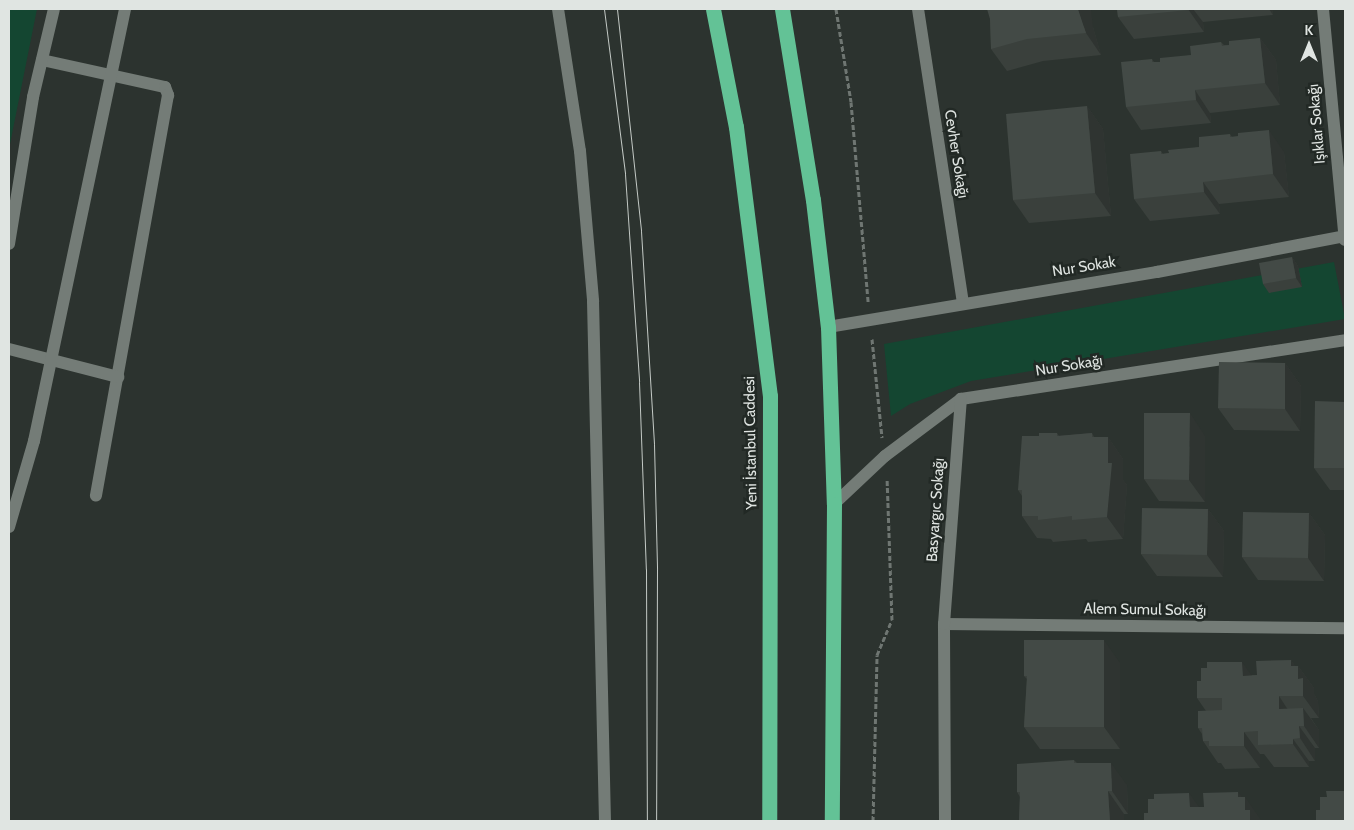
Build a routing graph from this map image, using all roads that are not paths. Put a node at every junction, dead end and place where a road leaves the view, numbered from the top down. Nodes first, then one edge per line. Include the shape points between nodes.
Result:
1 (54, 9) edge
2 (125, 9) edge
3 (558, 9) edge
4 (714, 9) edge
5 (782, 9) edge
6 (918, 9) edge
7 (1323, 9) edge
8 (42, 60) junction
9 (110, 75) junction
10 (1345, 237) edge
11 (9, 244) edge
12 (963, 303) junction
13 (828, 327) junction
14 (1345, 340) edge
15 (9, 349) edge
16 (51, 360) junction
17 (118, 377) junction
18 (961, 399) junction
19 (96, 496) dead end
20 (834, 504) junction
21 (9, 527) edge
22 (944, 624) junction
23 (1345, 628) edge
24 (605, 821) edge
25 (769, 821) edge
26 (832, 821) edge
27 (945, 821) edge

1 - 8 street
2 - 9 street
3 - 24 street via 580,151 593,301
4 - 25 highway, Yeni İstanbul Caddesi via 736,126 770,396
5 - 13 highway
6 - 12 street, Cevher Sokağı
7 - 10 street, Işıklar Sokağı
8 - 9 street
8 - 11 street
9 - 16 street
9 - 17 street via 165,87 168,95
10 - 12 street, Nur Sokak
12 - 13 street, Nur Sokak
13 - 20 highway
14 - 18 street, Nur Sokağı
15 - 16 street
16 - 17 street
16 - 21 street via 34,441
17 - 19 street
18 - 20 street, Nur Sokağı via 885,456
18 - 22 street, Basyargıc Sokağı
20 - 26 highway
22 - 23 street, Alem Sumul Sokağı
22 - 27 street, Basyargıc Sokağı

